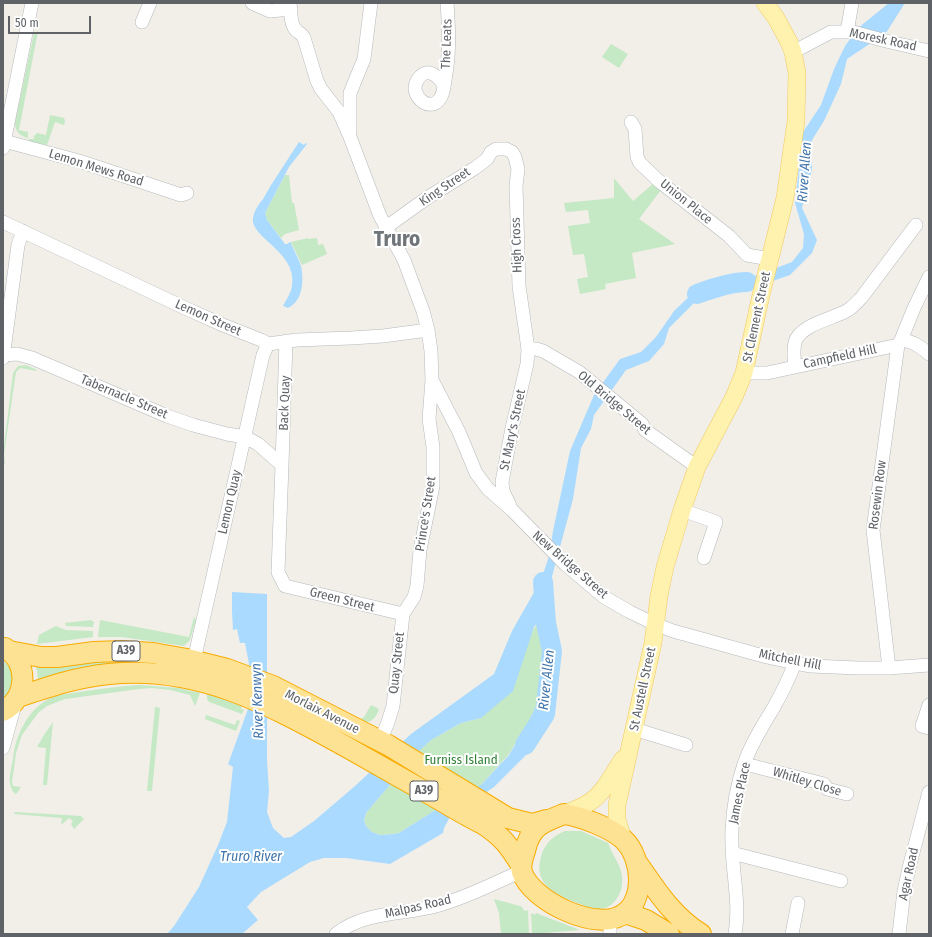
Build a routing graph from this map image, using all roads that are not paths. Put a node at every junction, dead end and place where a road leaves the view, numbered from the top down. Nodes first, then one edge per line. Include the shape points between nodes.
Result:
1 (32, 3) edge
2 (150, 3) edge
3 (252, 3) edge
4 (371, 3) edge
5 (447, 3) edge
6 (765, 3) edge
7 (852, 3) edge
8 (290, 6) edge
9 (142, 22) dead end
10 (850, 32) junction
11 (929, 50) edge
12 (793, 52) junction
13 (444, 86) dead end
14 (350, 92) junction
15 (330, 100) junction
16 (631, 122) dead end
17 (350, 137) junction
18 (4, 144) edge
19 (503, 148) joint
20 (187, 193) dead end
21 (3, 222) edge
22 (916, 226) dead end
23 (385, 228) junction
24 (23, 232) junction
25 (770, 259) junction
26 (929, 277) edge
27 (428, 330) junction
28 (286, 341) junction
29 (900, 343) junction
30 (268, 344) junction
31 (528, 349) junction
32 (929, 354) edge
33 (3, 356) edge
34 (795, 367) junction
35 (744, 373) junction
36 (432, 380) junction
37 (245, 437) junction
38 (282, 465) junction
39 (697, 466) junction
40 (512, 510) junction
41 (682, 510) junction
42 (704, 558) dead end
43 (283, 583) joint
44 (417, 586) joint
45 (403, 614) junction
46 (655, 624) junction
47 (6, 649) edge
48 (194, 660) junction
49 (795, 663) junction
50 (929, 665) edge
51 (889, 668) junction
52 (12, 702) edge
53 (929, 705) edge
54 (929, 728) edge
55 (634, 729) junction
56 (384, 744) junction
57 (686, 745) dead end
58 (3, 748) edge
59 (628, 752) junction
60 (745, 764) junction
61 (929, 792) edge
62 (847, 794) dead end
63 (564, 814) junction
64 (486, 816) junction
65 (546, 820) junction
66 (623, 839) junction
67 (732, 853) junction
68 (636, 860) junction
69 (522, 868) junction
70 (841, 881) dead end
71 (798, 903) dead end
72 (615, 922) edge
73 (336, 934) edge
74 (669, 934) edge
75 (701, 934) edge
76 (735, 934) edge
77 (792, 934) edge
78 (899, 934) edge

1 - 18 street
2 - 9 street
3 - 8 street via 270,11
4 - 14 street via 364,59
5 - 13 street, The Leats via 450,33
6 - 12 main road, St Clement Street via 784,32
7 - 10 street
8 - 15 street, Prince's Street via 293,26 302,35 317,81
10 - 11 street, Moresk Road
10 - 12 street, Moresk Road via 831,32
12 - 25 main road, St Clement Street via 798,85 793,149 785,198
14 - 15 street via 341,99
14 - 17 street
15 - 17 street, Prince's Street via 339,112
16 - 25 street, Union Place via 635,129 637,157 640,163 660,182 729,236 747,255
17 - 23 street, Prince's Street
18 - 20 street, Lemon Mews Road via 78,161 181,195
19 - 23 street, King Street via 493,150 487,159 475,168
19 - 31 street, High Cross via 512,152 518,170 516,190 519,286
21 - 24 street, Lemon Street
22 - 34 street via 852,307 799,334 794,348
23 - 27 street, Prince's Street via 406,265
24 - 30 street, Lemon Street
24 - 33 street via 18,245
25 - 35 main road, St Clement Street
26 - 29 street, Rosewin Row
27 - 28 street via 351,338
27 - 36 street, Prince's Street
28 - 30 street
28 - 38 street, Back Quay
29 - 32 street, Campfield Hill via 908,341 920,346
29 - 34 street, Campfield Hill
29 - 51 street, Rosewin Row via 873,530
30 - 37 street, Lemon Quay via 263,355
31 - 39 street, Old Bridge Street via 543,351 579,372 642,424 645,430
31 - 40 street, St Mary's Street via 526,372 502,482 503,491
33 - 37 street, Tabernacle Street via 17,354 32,358 167,416
34 - 35 street, Campfield Hill
35 - 39 main road, St Clement Street
36 - 40 street via 476,473 488,489
36 - 44 street, Prince's Street via 429,419 433,447 433,486 420,550
37 - 38 street via 254,440
37 - 48 street, Lemon Quay
38 - 43 street, Back Quay via 277,559 278,574
39 - 41 main road, St Clement Street
40 - 46 street, New Bridge Street via 565,564 604,597
41 - 42 street via 716,522
41 - 46 main road, St Clement Street via 665,567
43 - 45 street, Green Street via 285,586
44 - 45 street, Quay Street
45 - 56 street, Quay Street via 392,706
46 - 49 street, Mitchell Hill
46 - 55 main road, St Austell Street
47 - 48 highway, Morlaix Avenue / A39 via 41,657 122,651
47 - 52 highway, A39 via 15,657 22,672 21,689
48 - 56 highway, Morlaix Avenue / A39 via 272,686
49 - 51 street, Mitchell Hill via 827,667
49 - 60 street, James Place
50 - 51 street, Mitchell Hill
52 - 58 street
52 - 64 highway, Morlaix Avenue / A39 via 72,680 110,674 161,674 186,677 242,694 371,761
53 - 54 street via 922,726
55 - 57 street
55 - 59 main road, St Austell Street
56 - 64 highway, Morlaix Avenue / A39
59 - 63 main road, St Austell Street via 595,798
59 - 66 main road, St Austell Street via 616,820
60 - 62 street, Whitley Close via 824,784 827,789
60 - 67 street, James Place via 734,811
61 - 78 street, Agar Road via 904,892
63 - 65 highway
63 - 66 highway via 587,820
64 - 65 highway, Morlaix Avenue / A39 via 508,818 528,824
64 - 69 highway, Morlaix Avenue / A39
65 - 69 highway via 534,828 526,843
66 - 68 highway
67 - 70 street
67 - 76 street, James Place via 737,922
68 - 72 highway via 639,886 635,902
68 - 75 highway via 676,915
69 - 72 highway via 536,892 565,911
69 - 73 street, Malpas Road via 448,902 363,920
71 - 77 street
72 - 74 highway via 646,920

